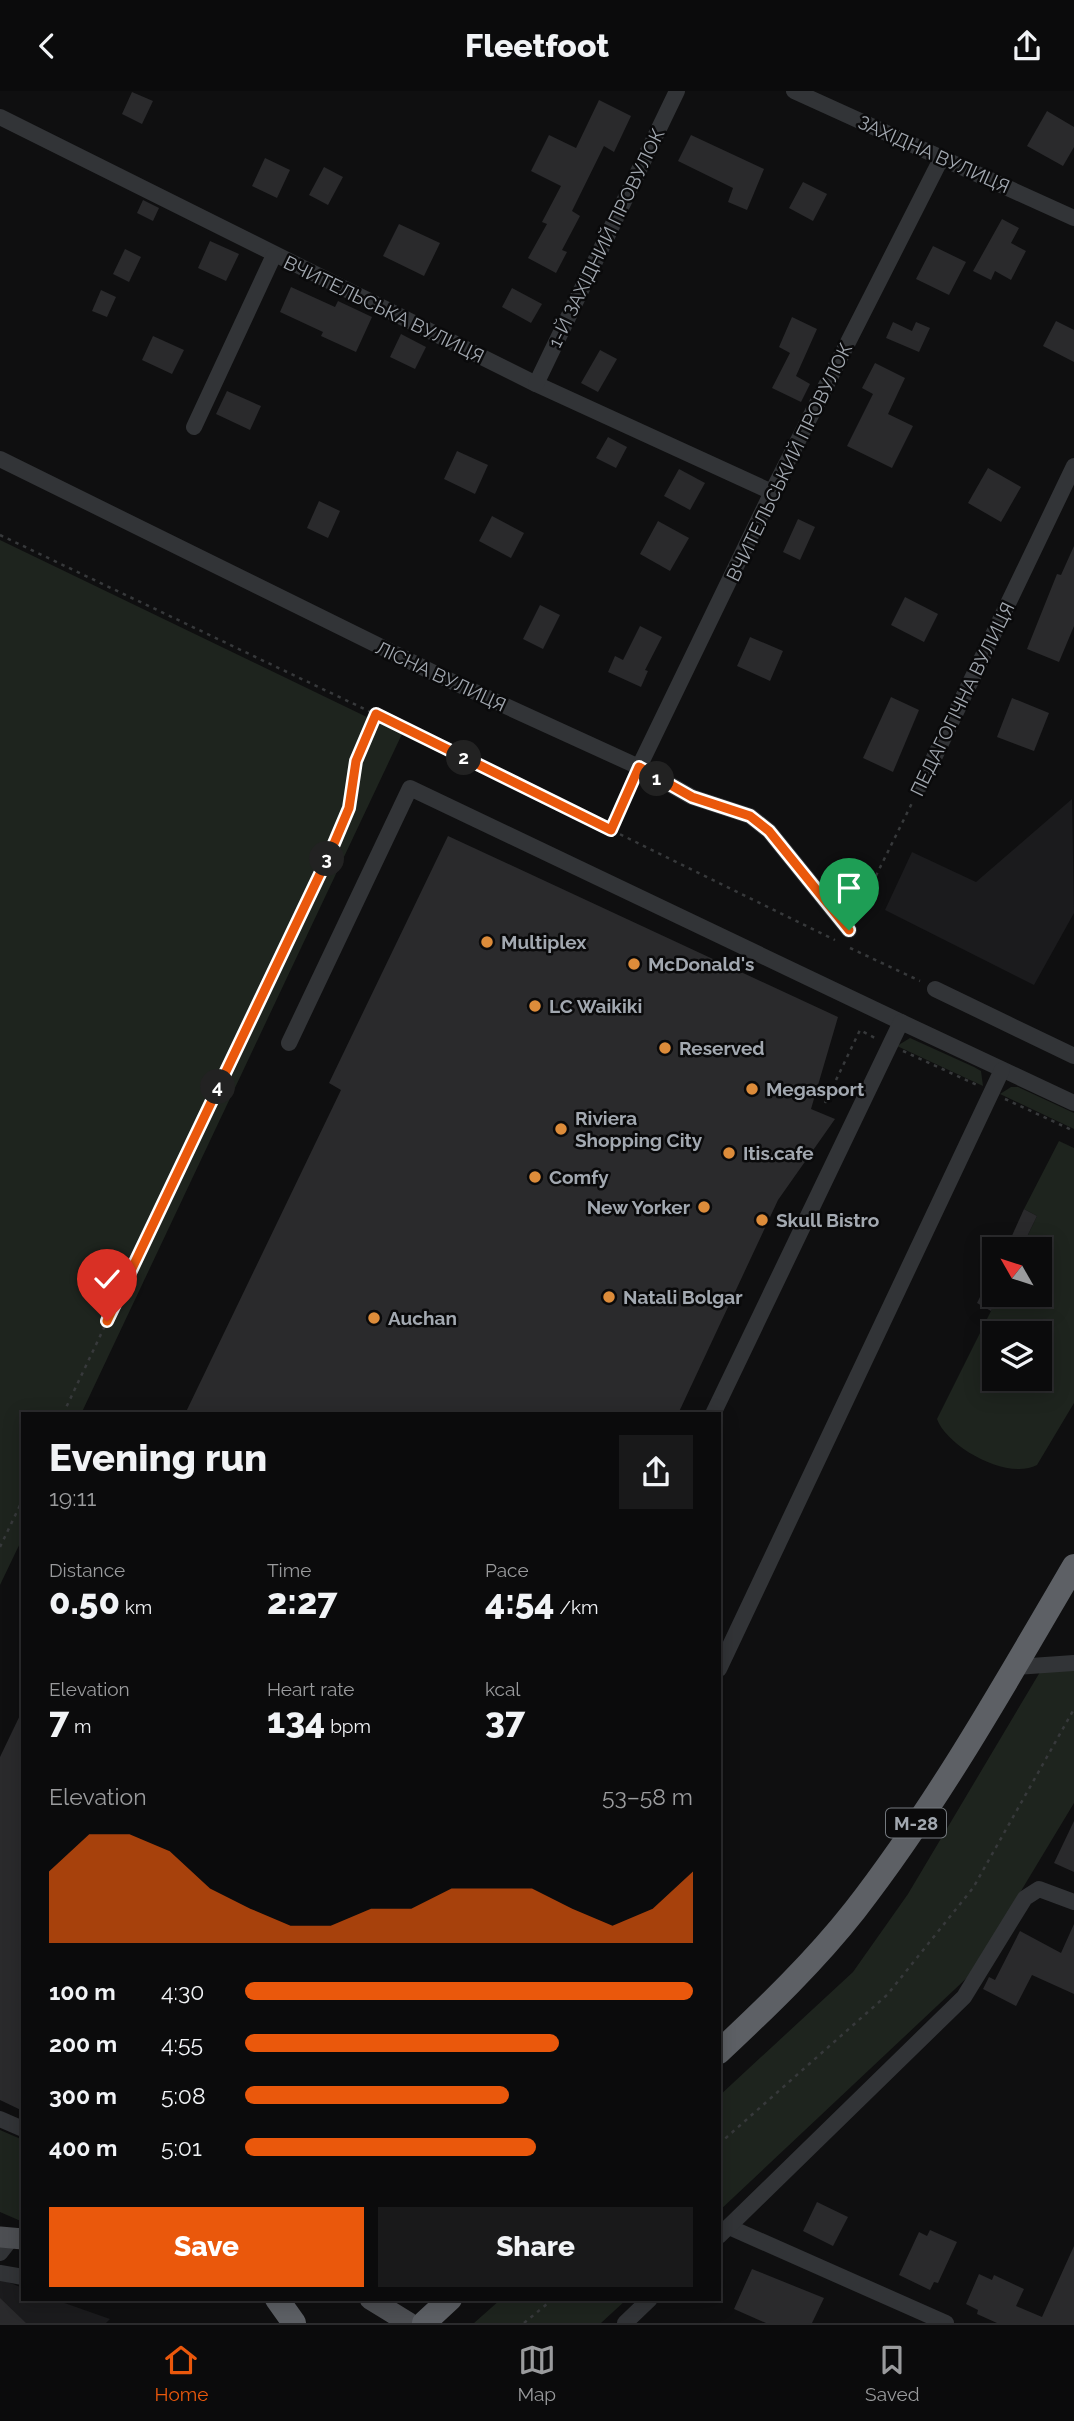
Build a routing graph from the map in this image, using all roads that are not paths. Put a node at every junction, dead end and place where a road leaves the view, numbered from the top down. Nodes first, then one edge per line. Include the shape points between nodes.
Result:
1 (677, 91) edge
2 (794, 91) edge
3 (0, 117) edge
4 (942, 157) junction
5 (1074, 218) edge
6 (274, 255) junction
7 (536, 384) junction
8 (194, 427) dead end
9 (0, 459) edge
10 (1074, 466) edge
11 (772, 492) junction
12 (639, 767) junction
13 (921, 785) road end
14 (849, 930) road end
15 (935, 989) road end
16 (901, 1022) junction
17 (289, 1043) dead end
18 (1074, 1056) edge
19 (1002, 1070) junction
20 (1074, 1103) edge
21 (714, 1412) edge
22 (1074, 1566) edge
23 (1074, 1663) edge
24 (721, 1665) edge
25 (1015, 1667) junction
26 (1074, 1902) edge
27 (721, 2050) edge
28 (0, 2119) edge
29 (21, 2128) edge
30 (724, 2231) edge
31 (0, 2273) edge
32 (21, 2277) edge
33 (278, 2301) edge
34 (373, 2301) edge
35 (448, 2301) edge
36 (648, 2301) edge
37 (294, 2323) edge
38 (408, 2323) edge
39 (424, 2323) edge
40 (625, 2323) edge
41 (946, 2323) edge

1 - 7 street, 1-Й ЗАХІДНИЙ ПРОВУЛОК
2 - 4 street, ЗАХІДНА ВУЛИЦЯ
3 - 6 street, ВЧИТЕЛЬСЬКА ВУЛИЦЯ
4 - 5 street, ЗАХІДНА ВУЛИЦЯ
4 - 11 street, ВЧИТЕЛЬСЬКИЙ ПРОВУЛОК
6 - 7 street, ВЧИТЕЛЬСЬКА ВУЛИЦЯ
6 - 8 street
7 - 11 street, ВЧИТЕЛЬСЬКА ВУЛИЦЯ
9 - 12 street, ЛІСНА ВУЛИЦЯ via 440,676
10 - 13 street, ПЕДАГОГІЧНА ВУЛИЦЯ
11 - 12 street, ВЧИТЕЛЬСЬКИЙ ПРОВУЛОК
12 - 14 street, ЛІСНА ВУЛИЦЯ via 692,797 760,823
15 - 18 street
16 - 17 street via 410,789
16 - 19 street
16 - 21 street
19 - 20 street
19 - 24 street
22 - 25 highway, М-28
23 - 25 street
25 - 27 highway, М-28 via 854,1912
26 - 30 street via 1039,1889 1025,1898 964,1997
28 - 29 street
30 - 41 street
31 - 32 street
33 - 37 highway
34 - 38 main road
35 - 39 highway
36 - 40 street

